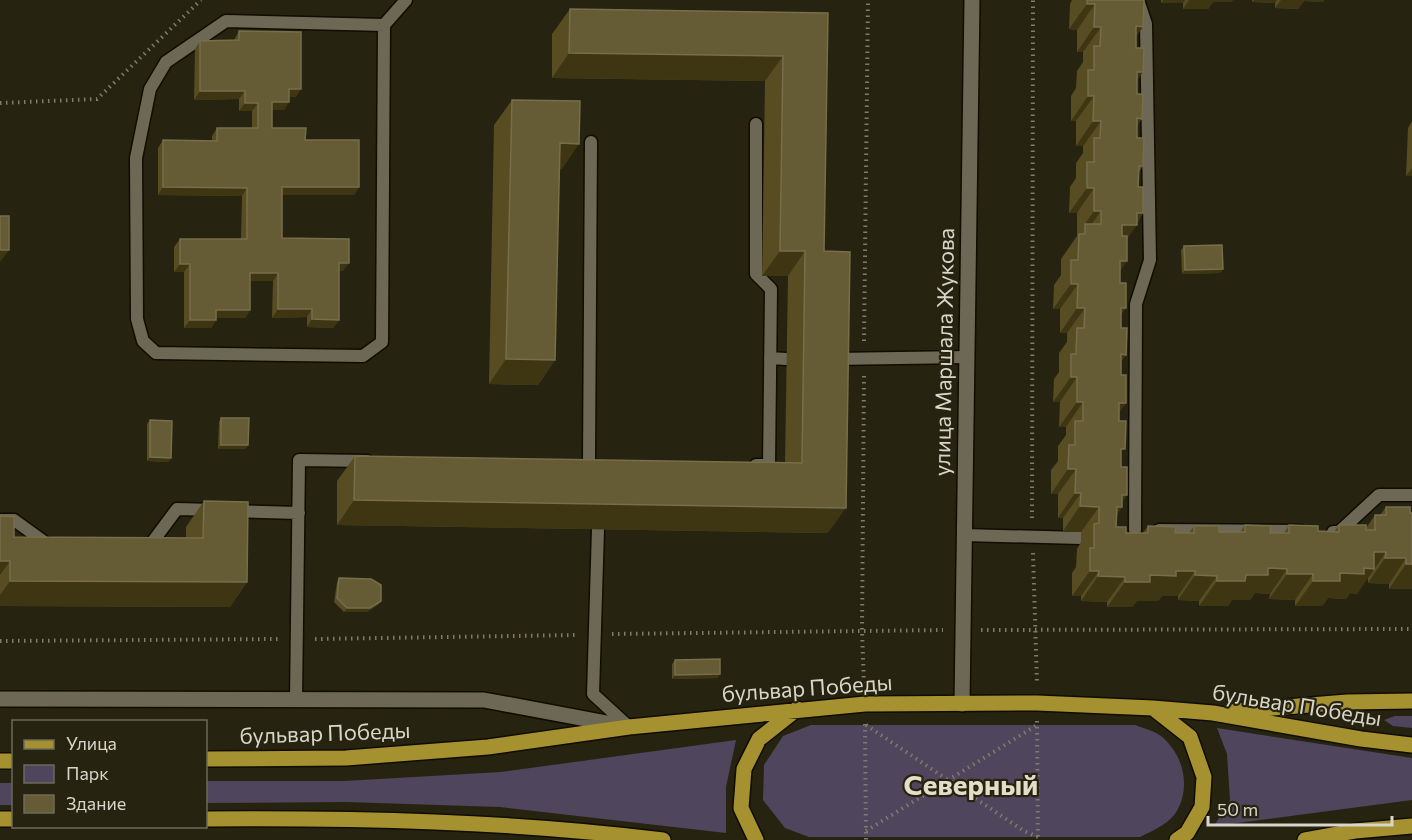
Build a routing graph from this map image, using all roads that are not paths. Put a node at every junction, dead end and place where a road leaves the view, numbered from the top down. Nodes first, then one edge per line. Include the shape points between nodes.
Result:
1 (406, 0) edge
2 (972, 0) edge
3 (1138, 0) edge
4 (384, 25) junction
5 (756, 124) dead end
6 (591, 142) dead end
7 (967, 357) junction
8 (770, 358) junction
9 (786, 359) dead end
10 (831, 359) edge
11 (381, 461) edge
12 (589, 462) edge
13 (746, 465) edge
14 (1412, 495) edge
15 (298, 513) junction
16 (0, 520) edge
17 (598, 529) edge
18 (1135, 530) junction
19 (1119, 534) edge
20 (964, 535) junction
21 (1081, 538) edge
22 (60, 546) edge
23 (137, 548) edge
24 (0, 699) edge
25 (296, 700) junction
26 (1412, 701) edge
27 (962, 704) junction
28 (1154, 708) junction
29 (797, 709) junction
30 (1213, 713) junction
31 (629, 727) junction
32 (1412, 745) edge
33 (207, 759) edge
34 (207, 819) edge
35 (1412, 826) edge
36 (631, 838) edge
37 (663, 840) edge
38 (756, 840) edge
39 (1177, 840) edge
40 (1305, 840) edge

1 - 4 lane
2 - 7 street, улица Маршала Жукова
3 - 18 lane via 1146,24 1150,260 1136,304
4 - 4 lane via 382,342 363,356 156,353 143,340 137,319 136,158 150,89 166,62 226,21
5 - 8 lane via 756,274 771,289
6 - 12 lane
7 - 10 lane
7 - 20 street, улица Маршала Жукова
8 - 9 lane
8 - 13 lane via 769,465
11 - 15 lane via 299,460
14 - 18 lane via 1379,495 1339,532
15 - 23 lane via 177,509 148,548
15 - 25 lane
16 - 22 lane via 14,520 50,546
17 - 31 lane via 593,694
18 - 19 lane
20 - 21 lane
20 - 27 street, улица Маршала Жукова
24 - 25 street
25 - 31 street via 484,700
26 - 30 main road
27 - 28 main road, бульвар Победы
27 - 29 main road, бульвар Победы
28 - 30 main road, бульвар Победы
28 - 39 main road via 1190,737 1204,777 1202,807 1187,833
29 - 31 main road, бульвар Победы
29 - 38 main road via 759,739 744,770 741,808
30 - 32 main road, бульвар Победы
31 - 33 main road, бульвар Победы via 488,747 346,758
34 - 36 main road via 364,819
35 - 40 main road
36 - 37 main road

